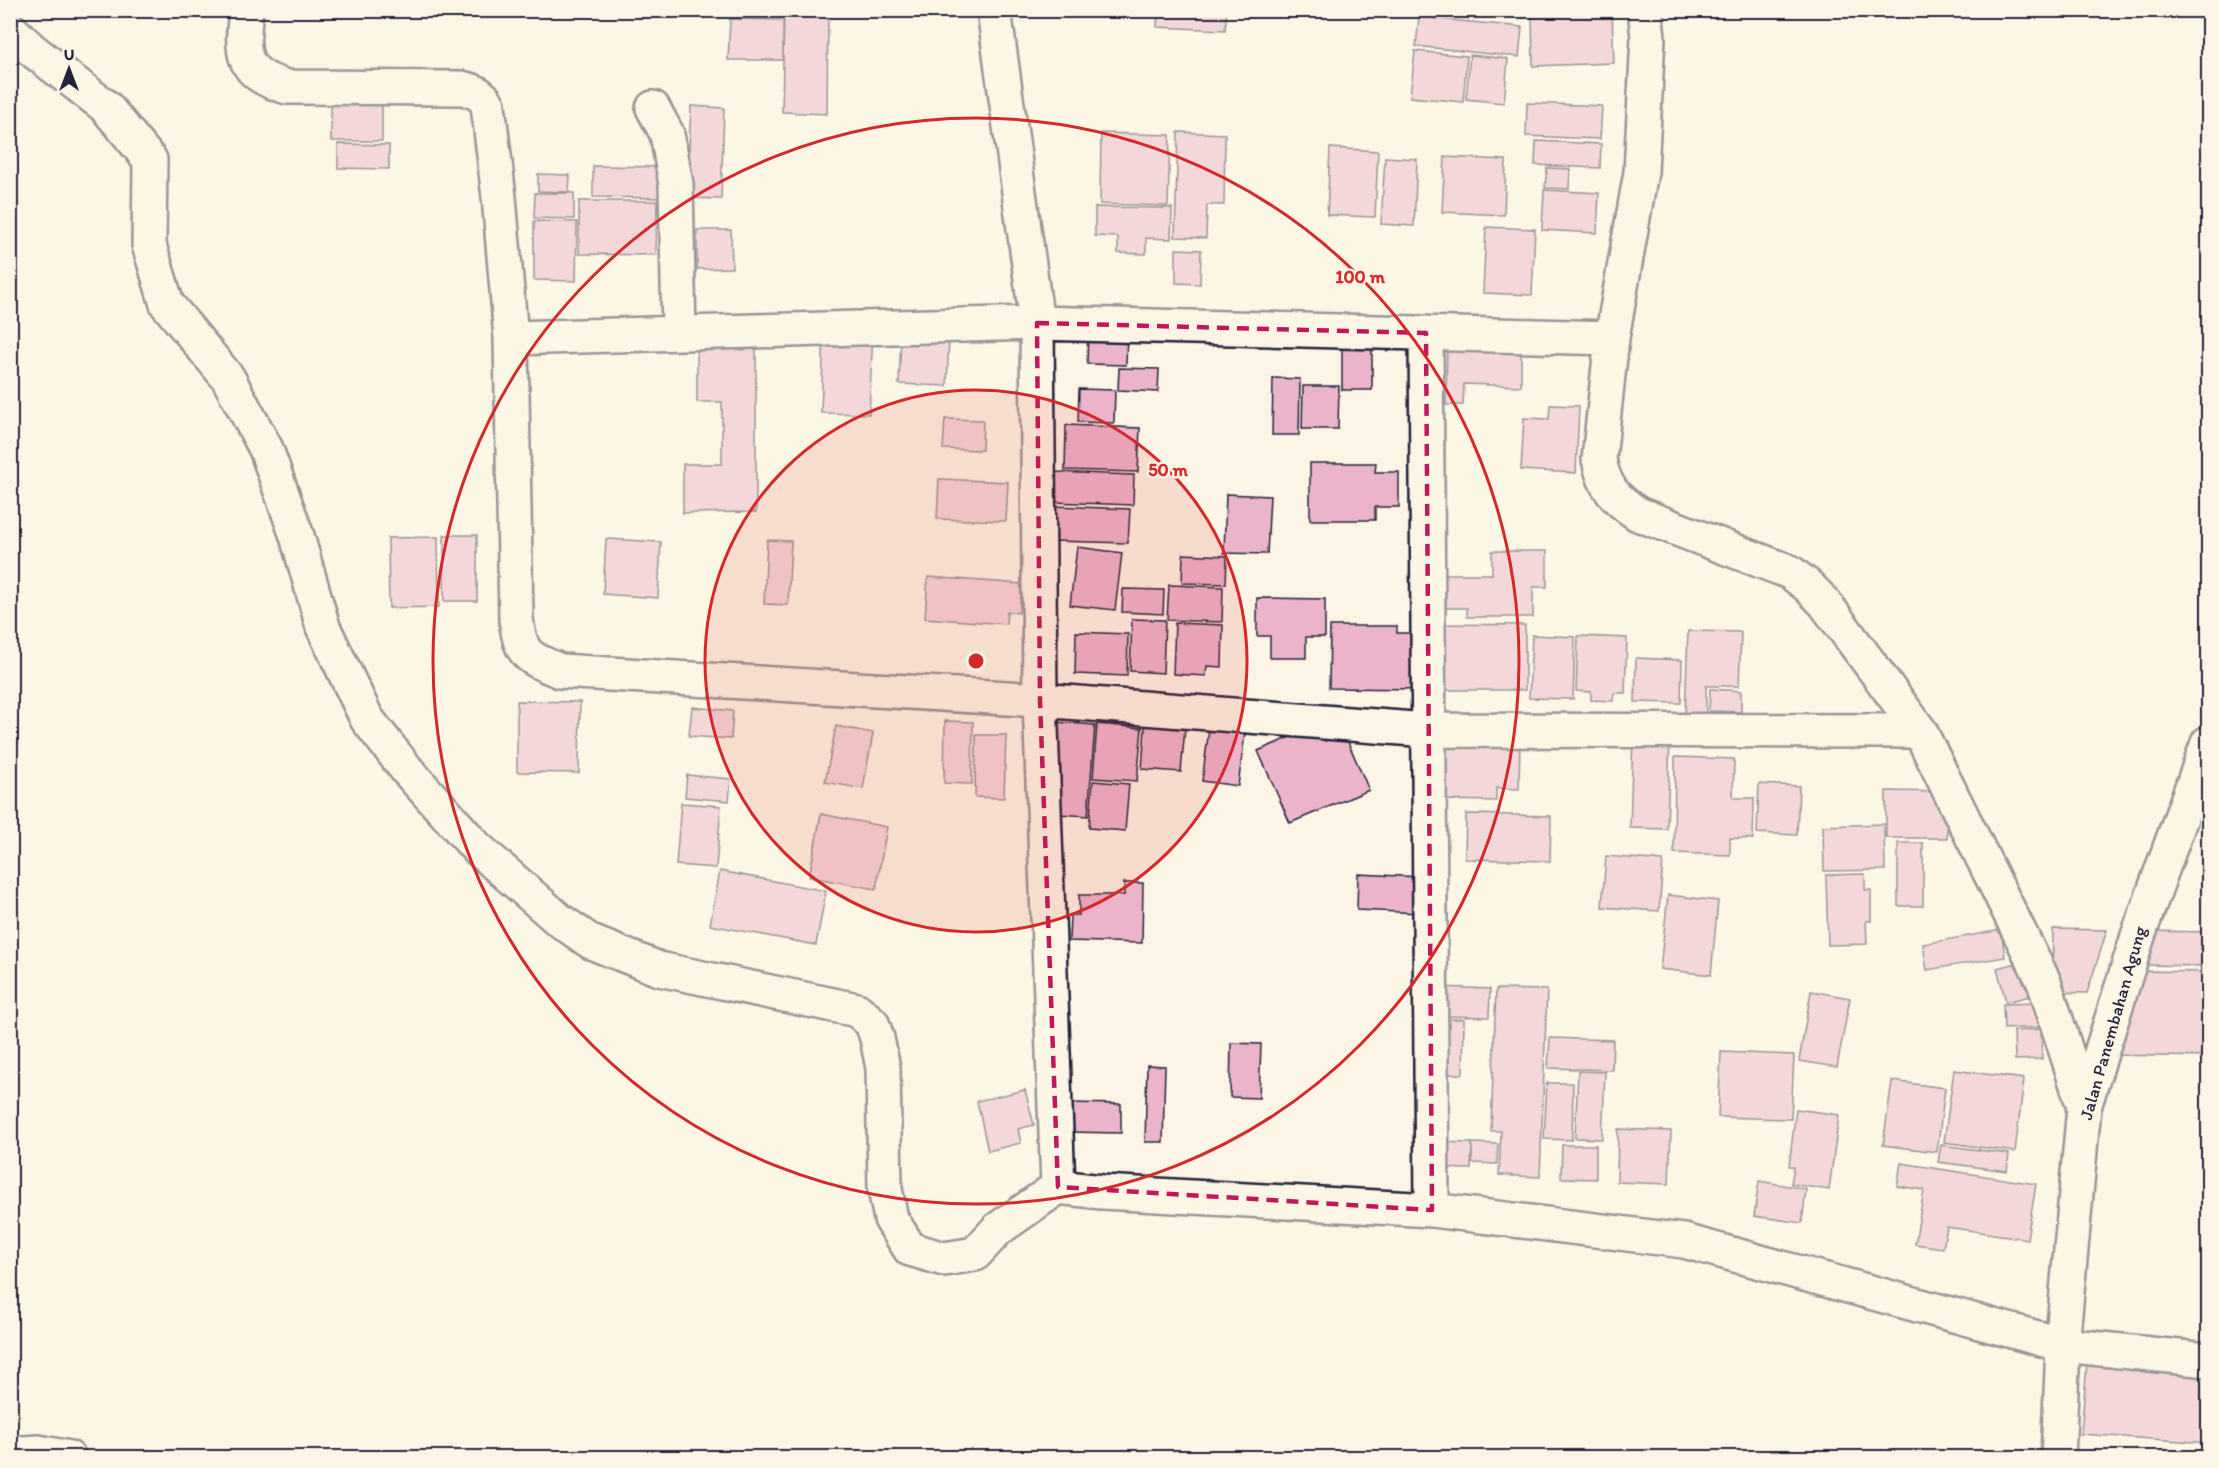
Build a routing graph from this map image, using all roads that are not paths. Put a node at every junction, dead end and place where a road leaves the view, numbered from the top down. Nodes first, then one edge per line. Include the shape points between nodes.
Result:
1 (246, 10) edge
2 (994, 10) edge
3 (1645, 10) edge
4 (10, 29) edge
5 (653, 108) dead end
6 (1037, 323) junction
7 (679, 333) junction
8 (1426, 333) junction
9 (512, 338) junction
10 (1612, 338) junction
11 (1040, 700) junction
12 (1427, 730) junction
13 (1920, 731) junction
14 (2208, 743) edge
15 (2084, 1107) junction
16 (1058, 1187) junction
17 (1431, 1210) junction
18 (2064, 1335) junction
19 (2208, 1360) edge
20 (10, 1454) edge
21 (69, 1458) edge
22 (2058, 1458) edge

1 - 9 street via 243,34 247,60 264,79 288,87 462,88 484,98 499,197
2 - 6 street
3 - 10 street via 1648,37 1641,172
4 - 16 street via 106,107 150,160 148,245 167,304 228,378 266,449 323,627 367,719 476,847 558,920 591,942 659,969 856,1010 872,1023 884,1068 885,1188 891,1219 910,1249 944,1259 975,1254 998,1229
5 - 7 street via 667,134 676,184
6 - 7 street
6 - 8 street
6 - 11 street
7 - 9 street
8 - 10 street
8 - 12 street
9 - 11 street via 516,619 524,650 535,660 560,672
10 - 13 street via 1599,459 1602,474 1620,502 1638,514 1790,572 1824,602
11 - 12 street
11 - 16 street
12 - 13 street
12 - 17 street
13 - 15 street via 2044,982
14 - 15 street, Jalan Panembahan Agung via 2138,936
15 - 18 street, Jalan Panembahan Agung
16 - 17 street
17 - 18 street via 1684,1241
18 - 19 street
18 - 22 street, Jalan Panembahan Agung
20 - 21 street via 38,1452

